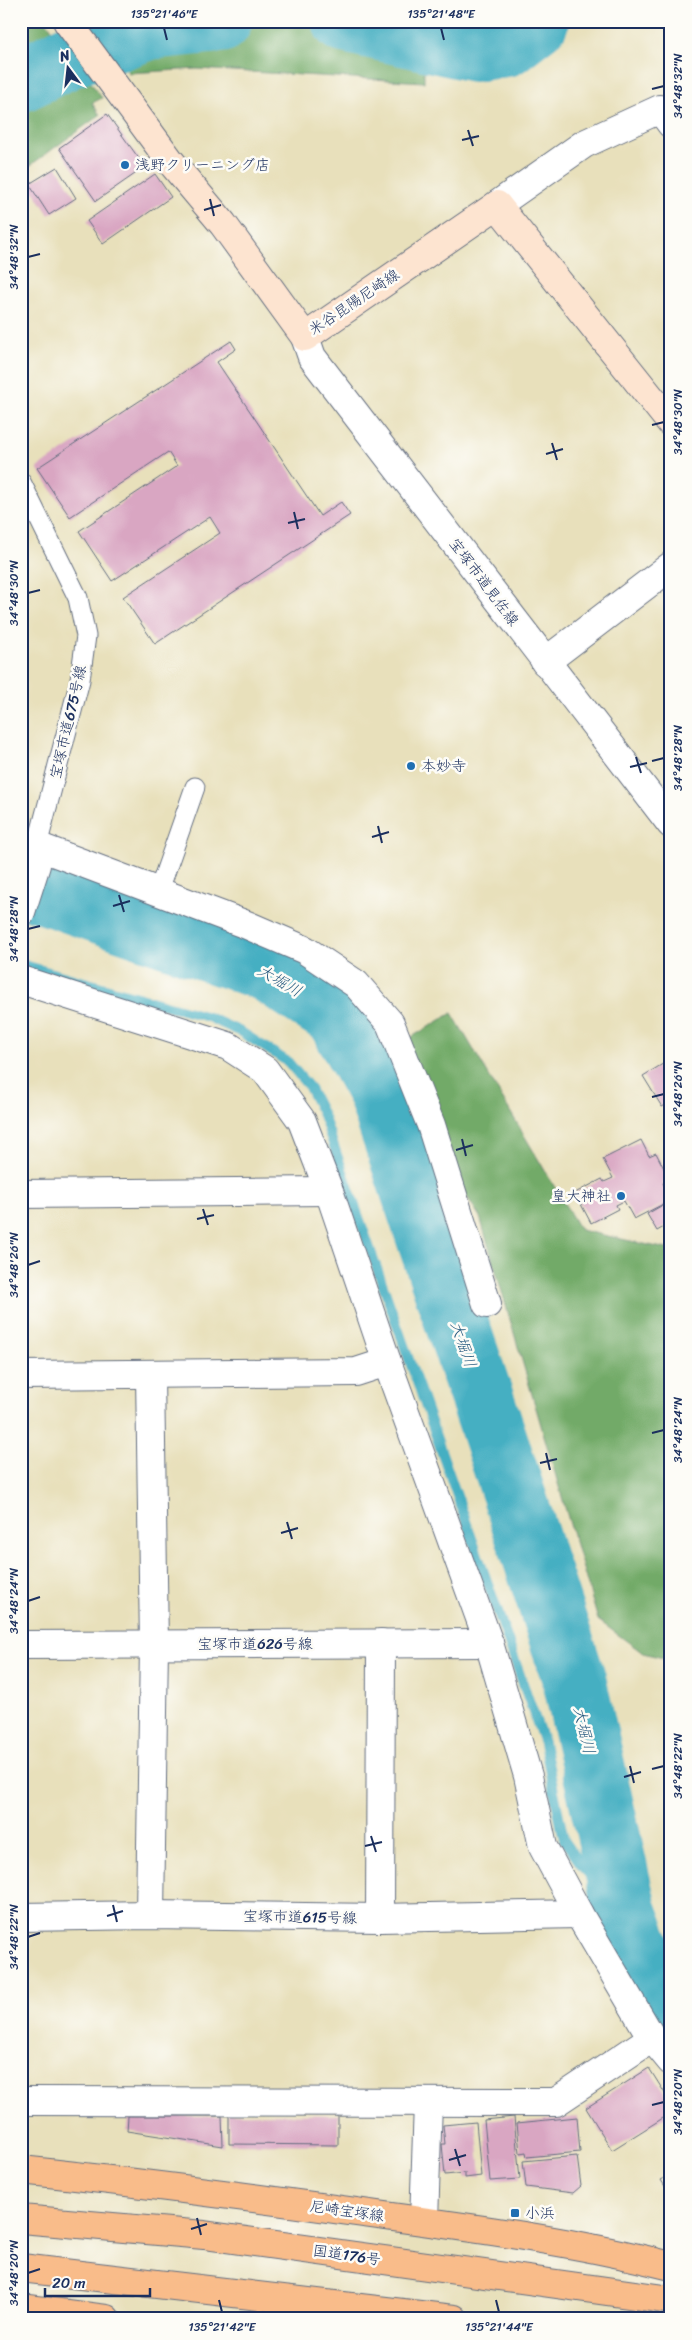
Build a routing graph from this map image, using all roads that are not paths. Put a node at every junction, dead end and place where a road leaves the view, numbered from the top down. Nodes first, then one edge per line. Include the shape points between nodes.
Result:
1 (67, 21) edge
2 (667, 112) edge
3 (497, 205) junction
4 (305, 336) junction
5 (671, 423) edge
6 (21, 482) edge
7 (671, 566) edge
8 (544, 662) junction
9 (195, 787) dead end
10 (671, 824) edge
11 (31, 850) edge
12 (158, 893) junction
13 (21, 912) edge
14 (21, 980) edge
15 (329, 1191) junction
16 (21, 1194) edge
17 (487, 1304) dead end
18 (386, 1362) junction
19 (21, 1375) edge
20 (150, 1375) junction
21 (489, 1642) junction
22 (380, 1643) junction
23 (154, 1644) junction
24 (21, 1645) edge
25 (579, 1914) junction
26 (150, 1915) junction
27 (21, 1917) edge
28 (380, 1918) junction
29 (652, 2038) junction
30 (671, 2061) edge
31 (21, 2101) edge
32 (428, 2103) junction
33 (21, 2170) edge
34 (21, 2219) edge
35 (424, 2221) junction
36 (671, 2266) edge
37 (21, 2268) edge
38 (671, 2300) edge
39 (21, 2308) edge
40 (106, 2319) edge
41 (454, 2319) edge

1 - 4 main road, 米谷昆陽尼崎線 via 170,162 223,224
2 - 3 street via 584,144
3 - 4 main road, 米谷昆陽尼崎線
3 - 5 main road
4 - 8 street, 宝塚市道見佐線 via 312,357
6 - 11 lane, 宝塚市道675号線 via 78,598 86,636 80,680
7 - 8 street
8 - 10 street, 宝塚市道見佐線
9 - 12 lane
11 - 12 street
11 - 13 street, 宝塚市道675号線
12 - 17 street via 305,950 356,984 390,1023 431,1125
14 - 15 street via 228,1046 265,1070 302,1121
15 - 16 street
15 - 18 street
18 - 20 street via 356,1372
18 - 21 street
19 - 20 street
20 - 23 street
21 - 22 street, 宝塚市道626号線
21 - 25 street via 528,1776 543,1847
22 - 23 street, 宝塚市道626号線
22 - 28 street
23 - 24 street, 宝塚市道626号線
23 - 26 street
25 - 28 street, 宝塚市道615号線
25 - 29 street
26 - 27 street, 宝塚市道615号線
26 - 28 street, 宝塚市道615号線
29 - 30 street
29 - 32 street via 556,2102
31 - 32 street
32 - 35 street
33 - 35 main road, 尼崎宝塚線 via 190,2188
34 - 38 main road, 国道176号 via 204,2235
35 - 36 main road, 尼崎宝塚線 via 606,2250
37 - 41 main road
39 - 40 main road

